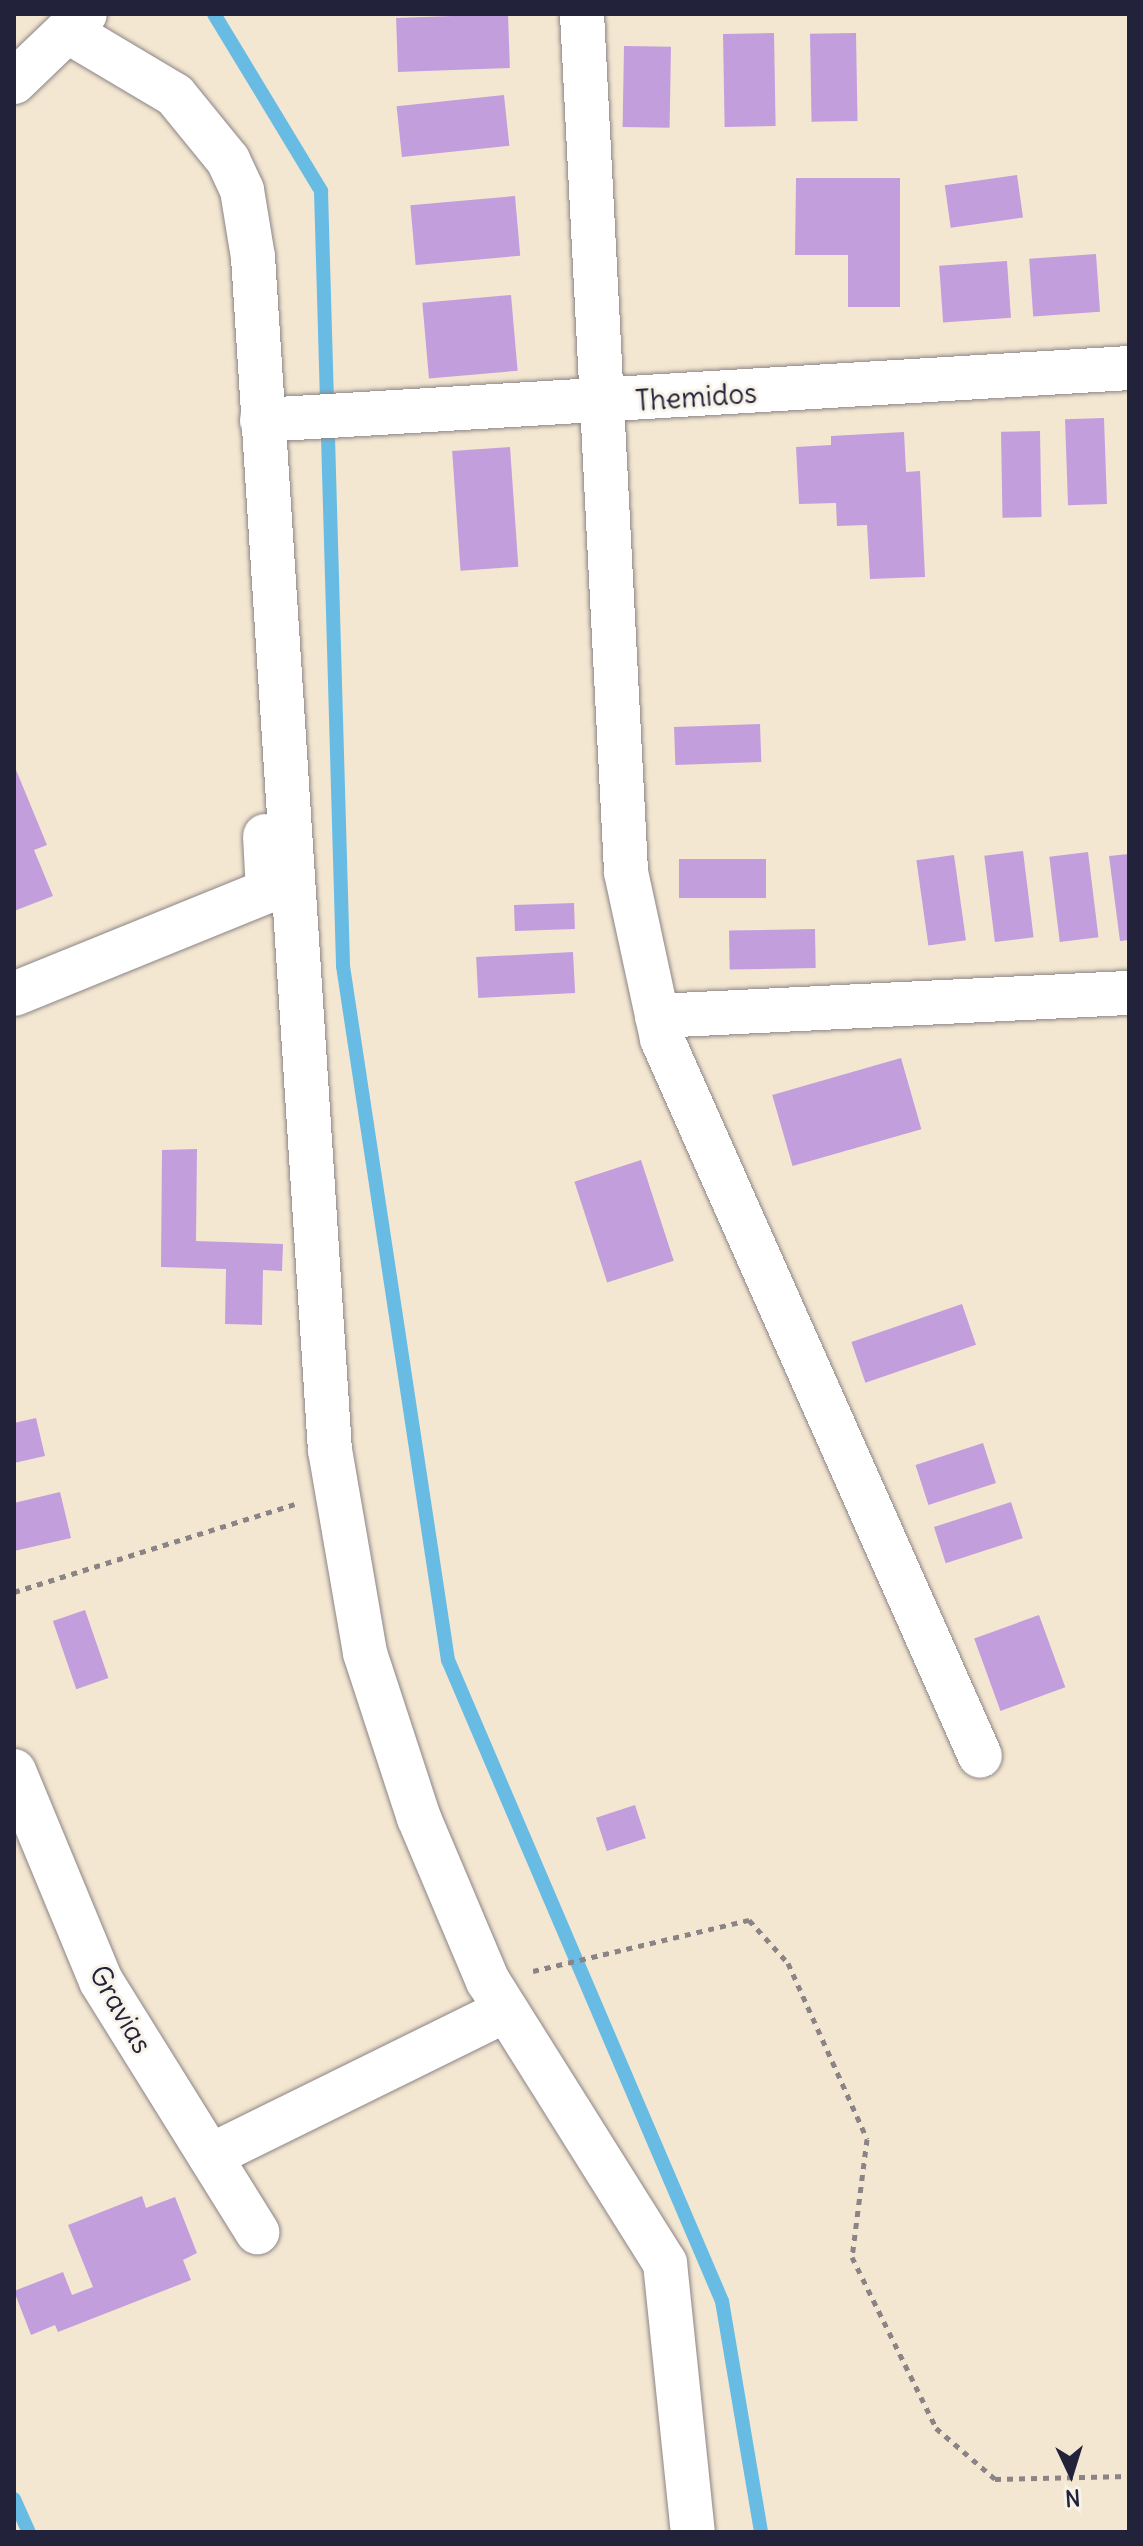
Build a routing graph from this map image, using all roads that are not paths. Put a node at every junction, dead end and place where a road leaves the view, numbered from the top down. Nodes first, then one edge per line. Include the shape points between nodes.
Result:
1 (582, 14) edge
2 (77, 23) edge
3 (14, 82) edge
4 (1129, 368) edge
5 (604, 403) junction
6 (278, 419) junction
7 (250, 583) dead end
8 (1129, 993) edge
9 (14, 994) edge
10 (657, 1016) junction
11 (980, 1756) dead end
12 (14, 1771) edge
13 (503, 2012) junction
14 (210, 2156) junction
15 (257, 2232) dead end
16 (693, 2532) edge

1 - 5 street
2 - 3 street
2 - 6 street via 175,95 228,160 250,224
4 - 5 street, Themidos
5 - 6 street, Themidos
5 - 10 street via 626,872
6 - 13 street via 338,1490 365,1653 419,1818
7 - 9 street via 268,891
8 - 10 street
10 - 11 street
12 - 14 street, Gravias via 101,1981
13 - 14 street
13 - 16 street via 665,2263
14 - 15 street, Gravias

